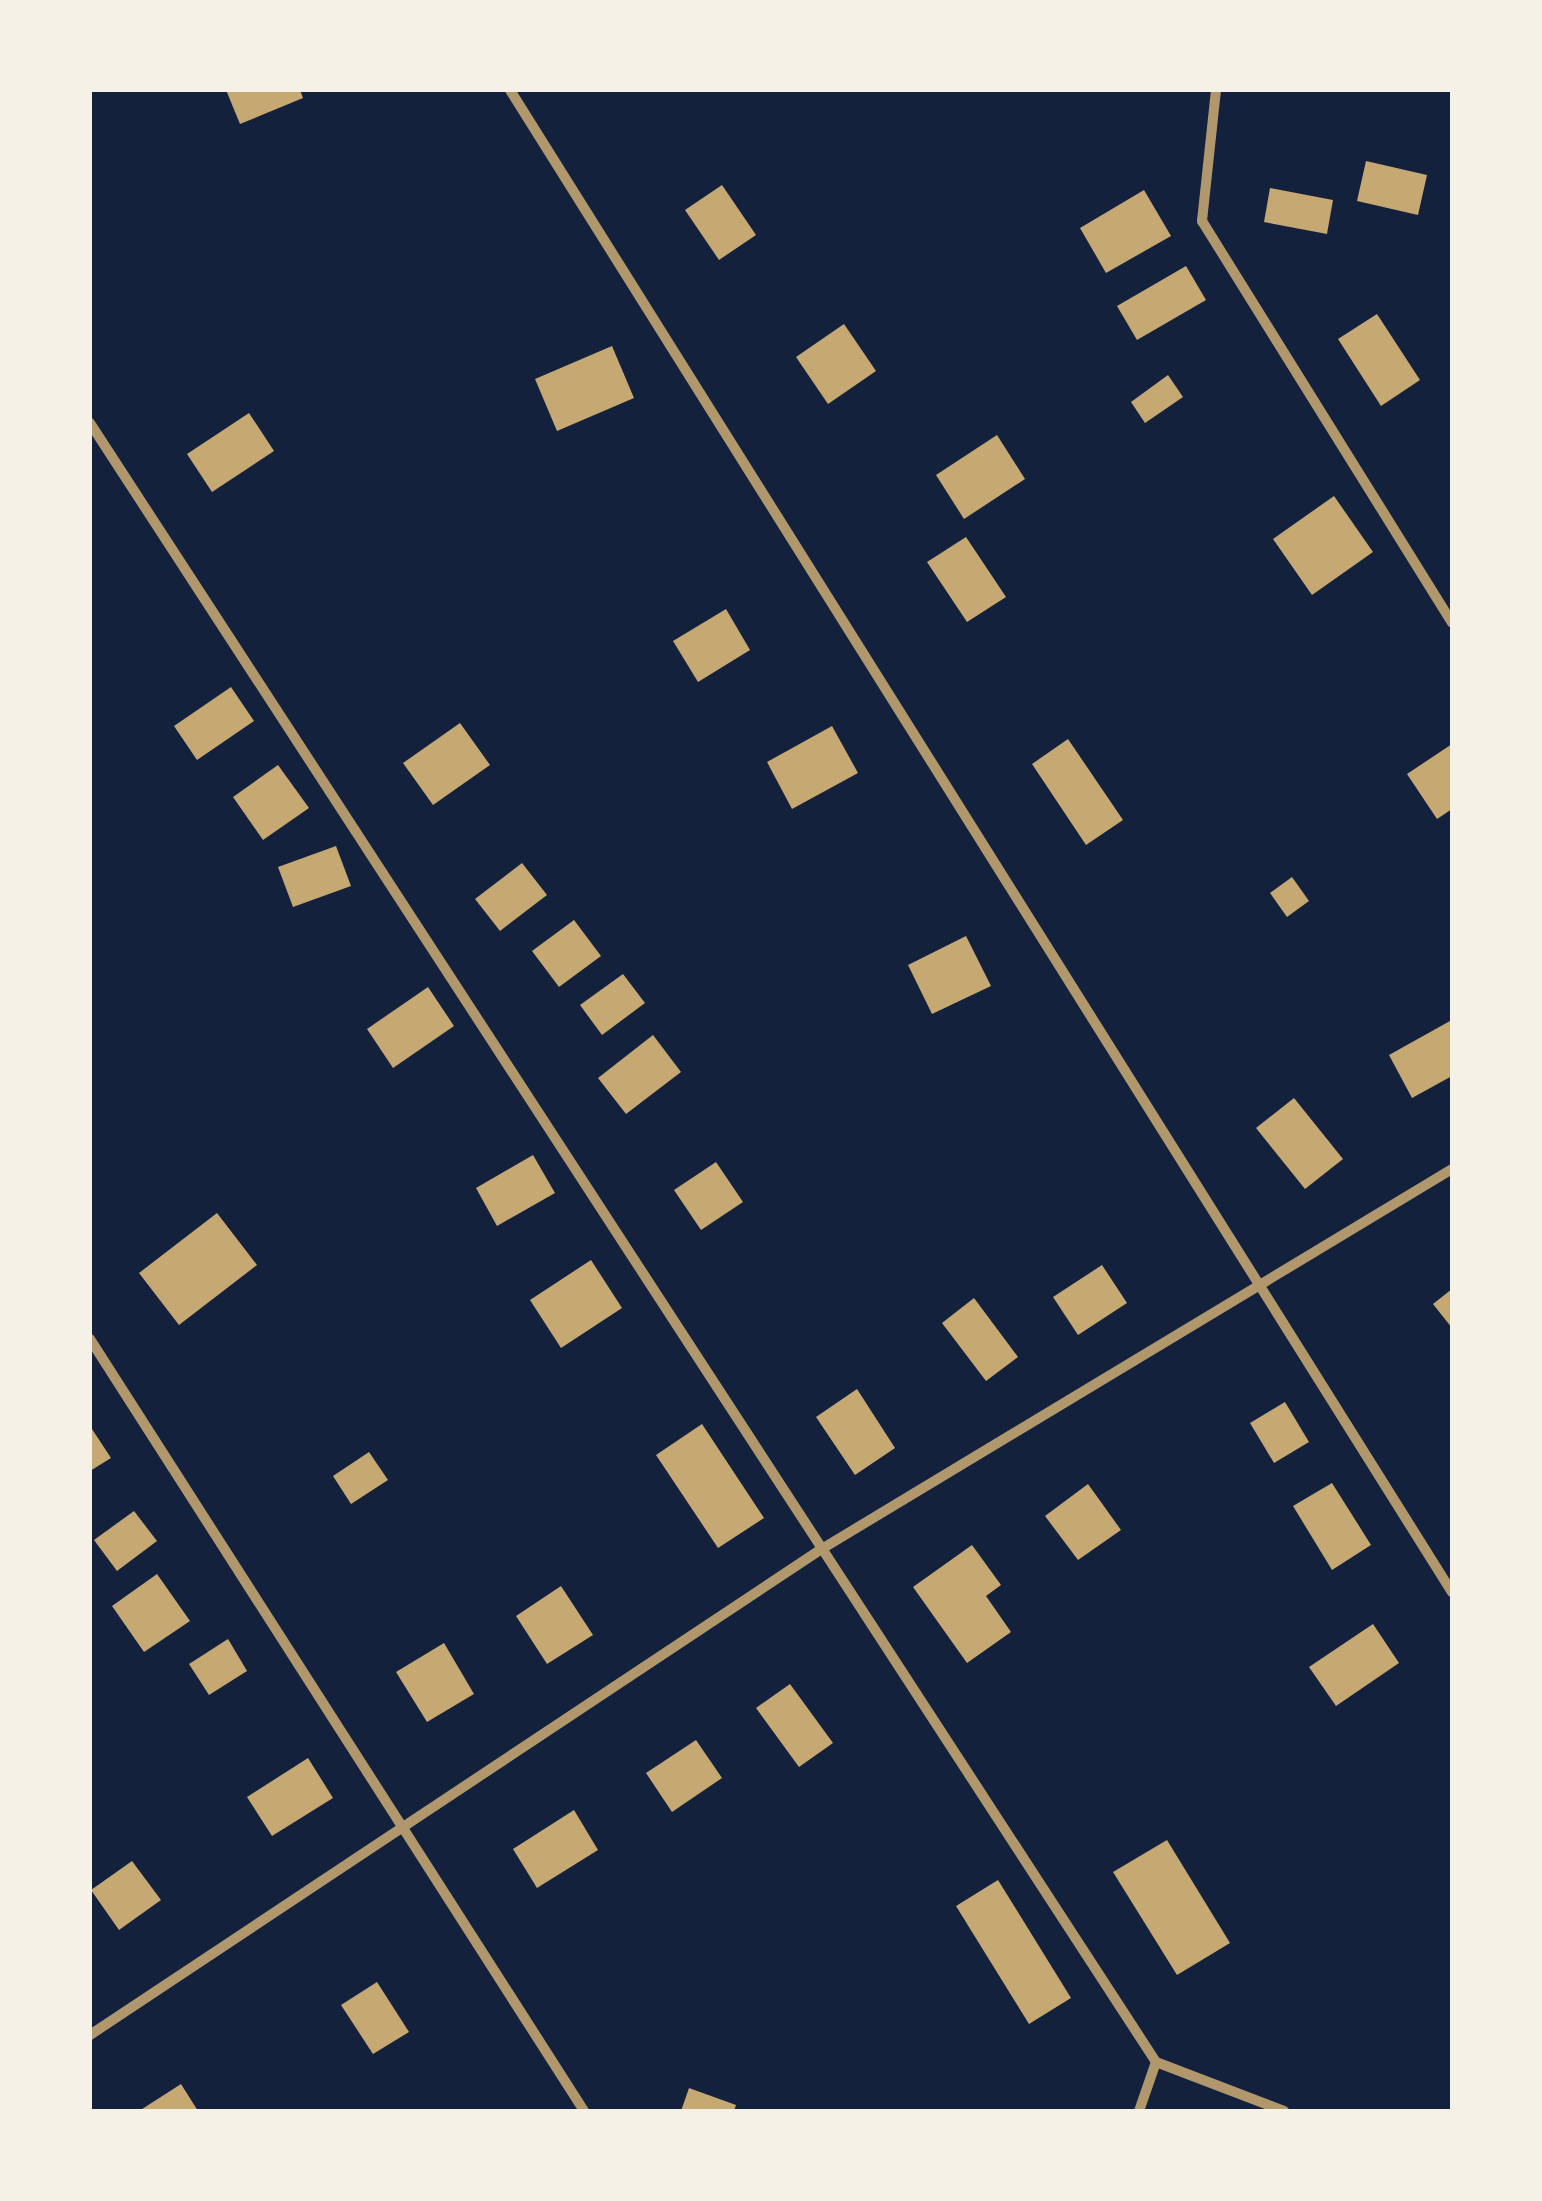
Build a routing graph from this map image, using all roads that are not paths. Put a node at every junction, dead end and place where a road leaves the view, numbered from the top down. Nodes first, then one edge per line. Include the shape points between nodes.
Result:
1 (510, 90) edge
2 (1216, 90) edge
3 (90, 423) edge
4 (1452, 623) edge
5 (1452, 1169) edge
6 (1257, 1285) junction
7 (90, 1339) edge
8 (820, 1550) junction
9 (1452, 1592) edge
10 (408, 1829) junction
11 (90, 2035) edge
12 (1156, 2062) junction
13 (584, 2111) edge
14 (1139, 2111) edge
15 (1284, 2111) edge

1 - 6 street
2 - 4 street via 1202,221
3 - 8 street
5 - 6 street
6 - 8 street
6 - 9 street
7 - 10 street
8 - 10 street
8 - 12 street
10 - 11 street
10 - 13 street
12 - 14 street
12 - 15 street

